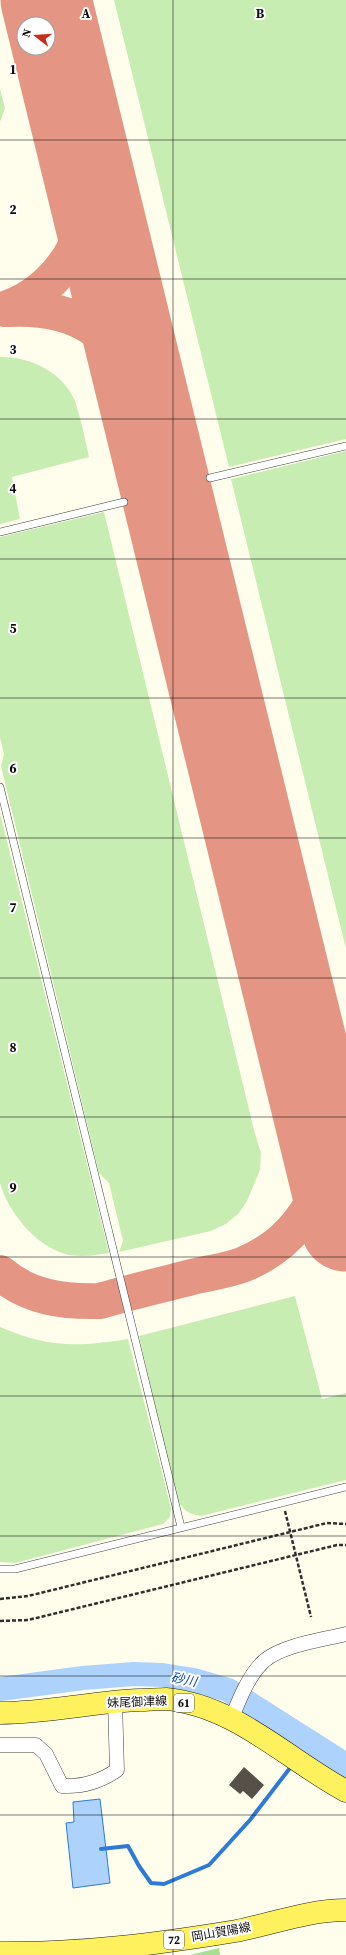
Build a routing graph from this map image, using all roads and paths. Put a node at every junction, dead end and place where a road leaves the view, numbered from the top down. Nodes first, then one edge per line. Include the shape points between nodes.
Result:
1 (346, 446) edge
2 (210, 478) dead end
3 (124, 502) dead end
4 (0, 532) edge
5 (0, 787) edge
6 (346, 1488) edge
7 (283, 1503) junction
8 (346, 1524) edge
9 (181, 1528) junction
10 (290, 1532) junction
11 (346, 1545) edge
12 (296, 1555) junction
13 (0, 1569) edge
14 (0, 1599) edge
15 (311, 1617) dead end
16 (0, 1621) edge
17 (346, 1634) edge
18 (115, 1701) junction
19 (236, 1707) junction
20 (0, 1713) edge
21 (0, 1745) edge
22 (346, 1791) edge
23 (346, 1910) edge
24 (0, 1953) edge

1 - 2 lane
3 - 4 lane
5 - 9 lane
6 - 7 lane
7 - 9 lane
7 - 10 path
8 - 10 path via 327,1523
9 - 13 lane via 15,1569
10 - 12 path
10 - 14 path via 28,1596
11 - 12 path
12 - 15 path
12 - 16 path via 28,1620
17 - 19 street via 278,1652 264,1660 255,1671
18 - 19 main road, 妹尾御津線 / 61 via 167,1699 203,1708
18 - 20 main road, 妹尾御津線 / 61 via 23,1713
18 - 21 street via 117,1770 104,1779 74,1787 62,1786 46,1754 36,1744
19 - 22 main road, 妹尾御津線 / 61 via 264,1739
23 - 24 main road, 岡山賀陽線 / 72 via 288,1918 238,1930 136,1947 35,1954

